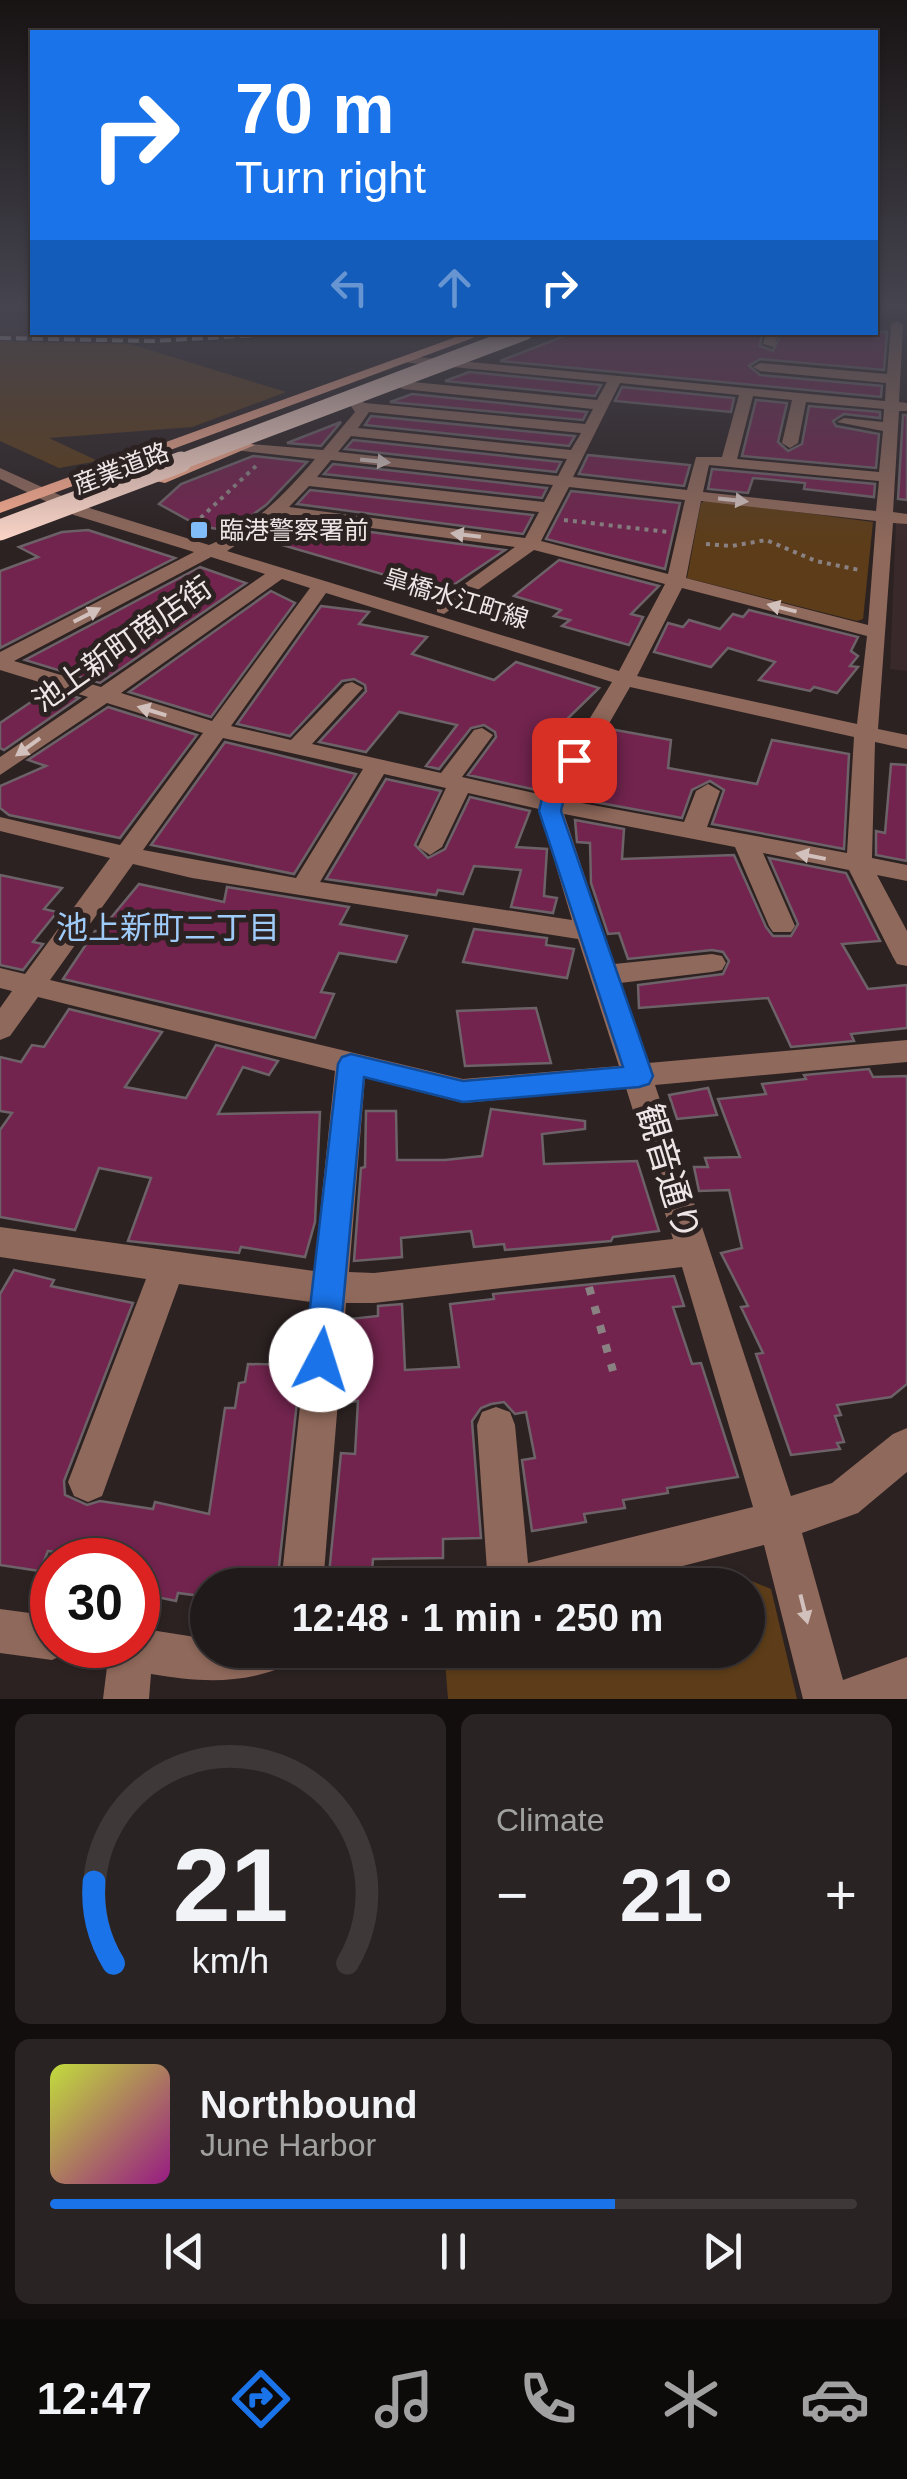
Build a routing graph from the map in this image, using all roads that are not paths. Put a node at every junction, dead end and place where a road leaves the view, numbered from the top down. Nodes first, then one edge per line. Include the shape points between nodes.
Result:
1 (331, 388) edge
2 (349, 388) edge
3 (376, 388) edge
4 (396, 388) edge
5 (434, 388) edge
6 (611, 388) edge
7 (706, 388) edge
8 (747, 392) junction
9 (800, 397) junction
10 (359, 405) junction
11 (601, 406) junction
12 (900, 406) edge
13 (844, 422) dead end
14 (890, 427) junction
15 (590, 429) junction
16 (346, 431) junction
17 (790, 443) dead end
18 (243, 446) junction
19 (326, 455) junction
20 (576, 456) junction
21 (0, 458) edge
22 (729, 461) junction
23 (0, 473) edge
24 (884, 477) junction
25 (302, 480) junction
26 (562, 481) junction
27 (62, 486) junction
28 (42, 492) junction
29 (693, 496) junction
30 (89, 507) junction
31 (0, 508) edge
32 (274, 510) junction
33 (546, 513) junction
34 (882, 516) junction
35 (0, 518) edge
36 (907, 519) edge
37 (0, 530) edge
38 (0, 541) edge
39 (531, 544) junction
40 (232, 545) junction
41 (210, 551) junction
42 (280, 572) junction
43 (676, 581) junction
44 (322, 585) junction
45 (444, 608) junction
46 (876, 632) junction
47 (0, 662) edge
48 (628, 672) junction
49 (352, 688) dead end
50 (100, 695) junction
51 (866, 728) junction
52 (907, 728) edge
53 (216, 730) junction
54 (482, 735) dead end
55 (907, 742) edge
56 (296, 748) junction
57 (377, 766) junction
58 (0, 768) edge
59 (454, 783) junction
60 (708, 791) dead end
61 (550, 804) junction
62 (0, 824) edge
63 (692, 832) junction
64 (746, 843) junction
65 (430, 848) dead end
66 (126, 856) junction
67 (859, 865) junction
68 (907, 873) edge
69 (303, 888) junction
70 (782, 926) dead end
71 (589, 932) junction
72 (907, 958) edge
73 (712, 963) dead end
74 (604, 975) junction
75 (0, 978) edge
76 (32, 986) junction
77 (0, 1029) edge
78 (907, 1051) edge
79 (351, 1064) junction
80 (639, 1076) junction
81 (4, 1249) edge
82 (693, 1250) junction
83 (168, 1267) junction
84 (328, 1285) junction
85 (496, 1425) dead end
86 (907, 1447) edge
87 (88, 1482) dead end
88 (781, 1520) junction
89 (303, 1568) edge
90 (508, 1568) edge
91 (593, 1568) edge
92 (0, 1631) edge
93 (30, 1635) edge
94 (160, 1654) edge
95 (190, 1659) edge
96 (121, 1668) edge
97 (907, 1679) edge
98 (126, 1699) edge
99 (826, 1699) edge
100 (853, 1699) edge

1 - 27 main road, 産業道路
2 - 35 highway
3 - 37 highway, bridge
4 - 10 main road, 産業道路
5 - 11 street
6 - 11 street
7 - 8 street
8 - 9 street
8 - 22 street
9 - 12 street
9 - 17 street
10 - 15 street
10 - 16 street via 362,412
10 - 18 main road, 産業道路
11 - 15 street
12 - 14 street
13 - 14 street
14 - 24 street
15 - 20 street
16 - 19 street
16 - 20 street
18 - 19 street
18 - 30 main road, 産業道路
19 - 25 street
19 -> 26 street
20 - 26 street
21 - 27 street
22 - 24 street
22 - 29 street via 702,460
23 - 28 street, 皐橋水江町線
24 - 34 street
25 - 32 street
25 - 33 street
26 - 29 street
26 - 33 street
27 - 28 main road, 産業道路
27 - 30 street
28 - 30 street, 皐橋水江町線
28 - 31 main road, 産業道路
29 -> 34 street
29 - 43 street via 697,541
30 - 38 main road, 産業道路
30 - 40 street, 皐橋水江町線
30 - 41 street, 皐橋水江町線
39 -> 32 street
32 - 40 street
33 - 39 street
34 - 36 street
34 - 46 street
39 - 43 street
39 - 45 street
40 - 41 street
40 - 45 street, 皐橋水江町線
41 - 42 street, 皐橋水江町線
47 -> 41 street
42 - 44 street, 皐橋水江町線
42 - 50 street, 池上新町商店街
46 -> 43 street
43 - 48 street
44 - 48 street, 皐橋水江町線
44 - 53 street
45 - 48 street, 皐橋水江町線
46 - 51 street
47 - 50 street
48 - 51 street, 皐橋水江町線
48 - 61 street
49 - 56 street
53 -> 50 street
50 -> 58 street, 池上新町商店街
51 - 52 street, 皐橋水江町線
51 - 55 street, 皐橋水江町線
51 - 67 street
53 - 56 street
53 - 66 street
54 - 59 street
56 - 57 street
57 - 59 street
57 - 69 street
59 - 61 street
59 - 65 street
60 - 63 street
61 - 63 street
61 - 71 street, 観音通り
62 - 66 street
63 - 64 street
67 -> 64 street
64 - 70 street
66 - 69 street
66 - 76 street
67 - 68 street
67 - 72 street
69 - 71 street
71 - 74 street, 観音通り
73 - 74 street
74 - 80 street, 観音通り
75 - 76 street
76 - 77 street
76 - 79 street
78 - 80 street
79 - 80 street via 463,1091
79 - 84 street
80 - 82 street, 観音通り
81 - 83 street
82 - 84 street via 374,1288
82 - 88 street, 観音通り
83 - 84 street via 290,1286
83 - 87 street
84 - 89 street
85 - 90 street
86 - 88 street via 844,1499
88 - 91 street
88 -> 99 street, 観音通り
92 - 93 street
94 - 95 street
96 - 98 street
97 - 100 street

